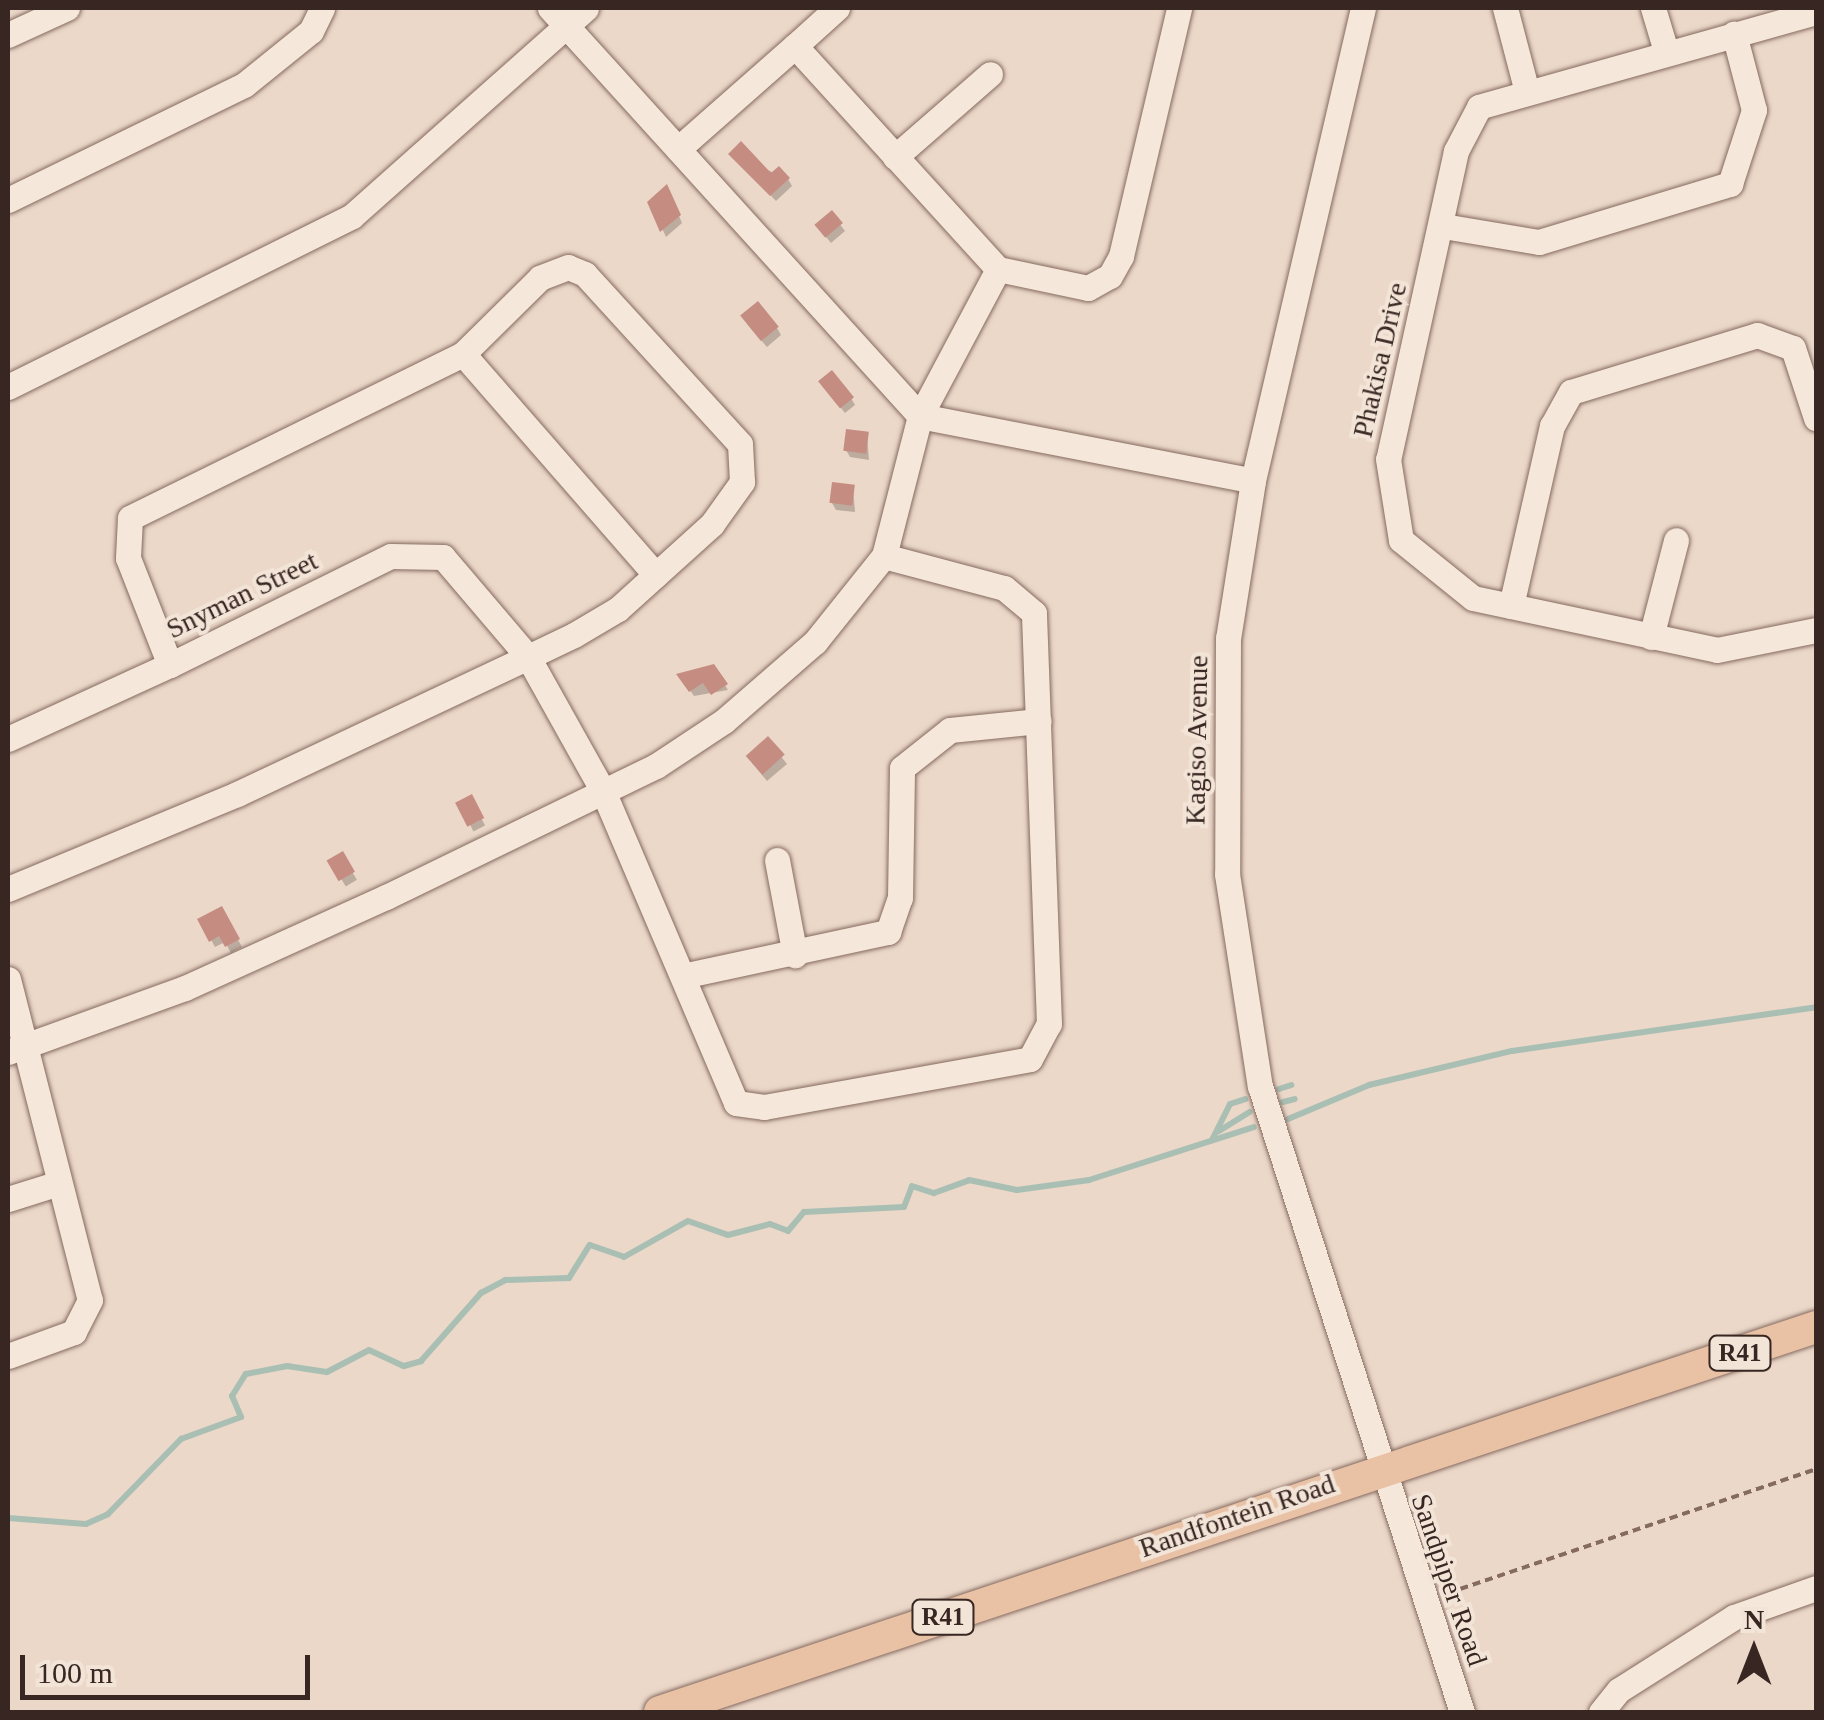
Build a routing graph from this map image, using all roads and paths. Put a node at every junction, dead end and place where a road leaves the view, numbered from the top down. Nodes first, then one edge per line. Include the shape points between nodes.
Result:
1 (66, 8) edge
2 (322, 8) edge
3 (586, 8) edge
4 (837, 8) edge
5 (1179, 8) edge
6 (1363, 8) edge
7 (1505, 8) edge
8 (1654, 8) edge
9 (1816, 12) edge
10 (558, 16) edge
11 (8, 34) edge
12 (1734, 34) junction
13 (795, 46) junction
14 (1666, 51) junction
15 (990, 74) dead end
16 (1526, 88) junction
17 (678, 149) junction
18 (895, 156) junction
19 (8, 200) edge
20 (1443, 226) junction
21 (998, 270) junction
22 (464, 354) junction
23 (8, 387) edge
24 (920, 416) junction
25 (1816, 418) edge
26 (1253, 481) junction
27 (1676, 540) dead end
28 (884, 556) junction
29 (656, 575) junction
30 (1511, 606) junction
31 (1816, 630) edge
32 (1651, 637) junction
33 (528, 657) junction
34 (170, 665) junction
35 (1038, 721) junction
36 (8, 739) edge
37 (603, 791) junction
38 (777, 860) dead end
39 (8, 890) edge
40 (795, 955) junction
41 (687, 974) junction
42 (8, 979) edge
43 (15, 1050) edge
44 (60, 1183) junction
45 (8, 1200) edge
46 (1816, 1327) edge
47 (8, 1356) edge
48 (1379, 1466) junction
49 (1816, 1469) edge
50 (1816, 1588) edge
51 (1425, 1601) junction
52 (660, 1712) edge
53 (1462, 1712) edge
54 (1601, 1712) edge

1 - 11 street
2 - 19 street via 310,31 244,85
3 - 10 street
4 - 13 street
5 - 21 street via 1110,276 1088,288
6 - 26 street, Kagiso Avenue
7 - 16 street
8 - 14 street
9 - 12 street, Phakisa Drive
10 - 17 street
10 - 23 street via 352,216
12 - 14 street, Phakisa Drive
12 - 20 street via 1754,110 1730,184 1539,242
13 - 17 street
13 - 18 street
14 - 16 street, Phakisa Drive
15 - 18 street
16 - 20 street, Phakisa Drive via 1468,119
17 - 24 street
18 - 21 street
20 - 30 street, Phakisa Drive via 1388,460 1390,510 1422,565 1473,598
21 - 24 street
22 - 29 street
22 - 29 street, Snyman Street via 540,278 568,267 585,274 745,456 735,496
22 - 34 street, Snyman Street via 130,518 128,558
24 - 26 street
24 - 28 street
25 - 30 street via 1793,348 1757,335 1571,392 1552,426
26 - 48 street, Kagiso Avenue via 1228,638 1223,758 1240,984 1260,1086
27 - 32 street
28 - 35 street via 1004,588 1029,604
28 - 37 street via 843,612 770,683 692,744
29 - 33 street via 618,610
30 - 32 street, Phakisa Drive
31 - 32 street, Phakisa Drive via 1730,650
33 - 34 street, Snyman Street via 458,569 418,550
33 - 37 street, Snyman Street
33 - 39 street
34 - 36 street
35 - 40 street via 950,730 914,752 897,789 896,922 871,941
35 - 41 street, Snyman Street via 1049,1024 1038,1054 748,1106 728,1094
37 - 41 street, Snyman Street
37 - 43 street via 230,969
38 - 40 street
40 - 41 street
42 - 43 street
43 - 44 street
44 - 45 street
44 - 47 street via 84,1259 88,1314 74,1332
46 - 48 main road, Randfontein Road / R41
48 - 51 street, Sandpiper Road
48 - 52 main road, Randfontein Road / R41
49 - 51 path
50 - 54 street via 1734,1618 1619,1690
51 - 53 street, Sandpiper Road

